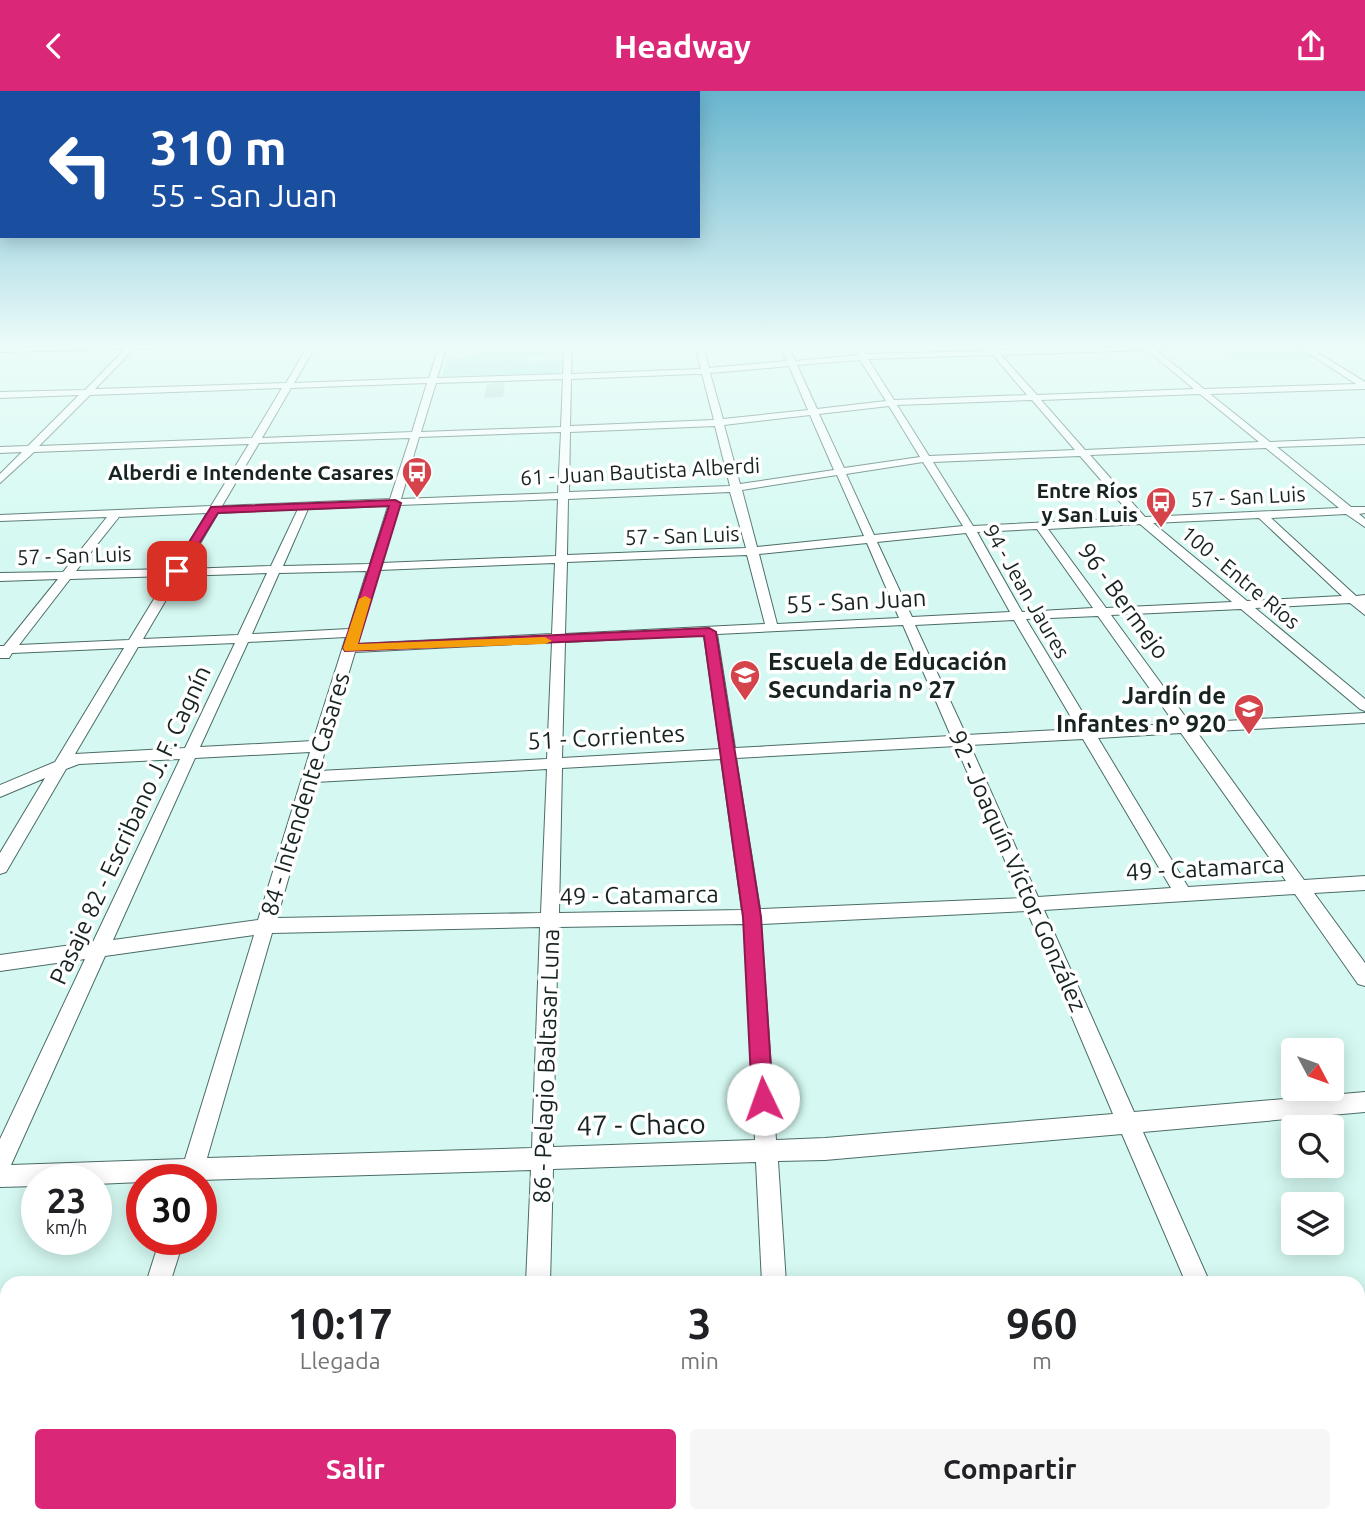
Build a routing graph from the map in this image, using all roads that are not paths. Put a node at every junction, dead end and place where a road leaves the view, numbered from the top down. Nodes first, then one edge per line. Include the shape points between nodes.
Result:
1 (814, 412) edge
2 (66, 413) edge
3 (273, 413) edge
4 (423, 413) edge
5 (567, 413) edge
6 (716, 413) edge
7 (808, 413) edge
8 (897, 413) edge
9 (1049, 413) edge
10 (1228, 413) edge
11 (719, 423) junction
12 (566, 428) junction
13 (416, 433) junction
14 (257, 440) junction
15 (1365, 441) edge
16 (1268, 445) junction
17 (31, 448) junction
18 (0, 450) edge
19 (1084, 452) junction
20 (924, 459) junction
21 (839, 472) junction
22 (0, 480) edge
23 (736, 488) junction
24 (562, 495) junction
25 (395, 503) junction
26 (304, 507) junction
27 (215, 510) junction
28 (1365, 510) edge
29 (1349, 511) junction
30 (115, 514) junction
31 (1262, 515) junction
32 (0, 518) edge
33 (1142, 520) junction
34 (1040, 524) junction
35 (1365, 524) edge
36 (970, 529) junction
37 (870, 539) junction
38 (753, 551) junction
39 (561, 559) junction
40 (375, 567) junction
41 (274, 569) junction
42 (177, 571) junction
43 (68, 575) junction
44 (0, 577) edge
45 (1359, 599) edge
46 (1245, 604) junction
47 (1103, 611) junction
48 (1365, 611) edge
49 (1018, 616) junction
50 (907, 622) junction
51 (772, 628) junction
52 (709, 632) junction
53 (355, 633) junction
54 (244, 638) junction
55 (560, 640) junction
56 (135, 643) junction
57 (350, 648) junction
58 (3, 654) edge
59 (1365, 706) edge
60 (1365, 718) edge
61 (1186, 726) junction
62 (1086, 733) junction
63 (960, 739) junction
64 (319, 746) junction
65 (191, 753) junction
66 (729, 753) junction
67 (65, 762) junction
68 (555, 763) junction
69 (311, 777) junction
70 (0, 791) edge
71 (0, 867) edge
72 (1365, 883) edge
73 (1299, 887) junction
74 (1183, 894) junction
75 (1033, 904) junction
76 (752, 917) junction
77 (551, 921) junction
78 (265, 926) junction
79 (100, 949) junction
80 (0, 963) edge
81 (1365, 978) edge
82 (1365, 1103) edge
83 (1126, 1122) junction
84 (766, 1151) junction
85 (541, 1156) junction
86 (0, 1163) edge
87 (195, 1164) edge
88 (217, 1173) edge
89 (126, 1175) edge
90 (0, 1176) edge
91 (167, 1255) edge
92 (160, 1276) edge
93 (538, 1276) edge
94 (774, 1276) edge
95 (1195, 1276) edge

1 - 21 street, 92 - Joaquín Víctor González
2 - 17 street
3 - 14 street
4 - 13 street, 84 - Intendente Casares
5 - 12 street, 86 - Pelagio Baltasar Luna
6 - 11 street
7 - 11 street
8 - 20 street, 94 - Jean Jaures
9 - 19 street, 100 - Entre Ríos
10 - 16 street
11 - 12 street
11 - 23 street
12 - 13 street
12 - 24 street, 86 - Pelagio Baltasar Luna
13 - 14 street
13 - 25 street, 84 - Intendente Casares
14 - 17 street
14 - 27 street
15 - 16 street, 61 - Juan Bautista Alberdi
16 - 19 street, 61 - Juan Bautista Alberdi
16 - 29 street
17 - 18 street
17 - 22 street
19 - 20 street, 61 - Juan Bautista Alberdi
19 - 33 street, 100 - Entre Ríos
20 - 21 street, 61 - Juan Bautista Alberdi
20 - 36 street, 94 - Jean Jaures
21 - 23 street, 61 - Juan Bautista Alberdi
21 - 37 street, 92 - Joaquín Víctor González
23 - 24 street, 61 - Juan Bautista Alberdi
23 - 38 street
24 - 25 street, 61 - Juan Bautista Alberdi
24 - 39 street, 86 - Pelagio Baltasar Luna
25 - 26 street, 61 - Juan Bautista Alberdi
25 - 40 street, 84 - Intendente Casares
26 - 27 street, 61 - Juan Bautista Alberdi
26 - 41 street, Pasaje 82 - Escribano J. F. Cagnín
27 - 30 street, 61 - Juan Bautista Alberdi
27 - 42 street
28 - 29 street, 57 - San Luis
29 - 31 street, 57 - San Luis
29 - 35 street
30 - 32 street, 61 - Juan Bautista Alberdi
30 - 43 street
31 - 33 street, 57 - San Luis
31 - 45 street
33 - 34 street, 57 - San Luis
33 - 46 street, 100 - Entre Ríos
34 - 36 street, 57 - San Luis
34 - 47 street, 96 - Bermejo
36 - 37 street, 57 - San Luis
36 - 49 street, 94 - Jean Jaures
37 - 38 street, 57 - San Luis
37 - 50 street, 92 - Joaquín Víctor González
38 - 39 street, 57 - San Luis
38 - 51 street
39 - 40 street, 57 - San Luis
39 - 55 street, 86 - Pelagio Baltasar Luna
40 - 41 street, 57 - San Luis
40 - 53 street, 84 - Intendente Casares
41 - 42 street, 57 - San Luis
41 - 54 street, Pasaje 82 - Escribano J. F. Cagnín
42 - 43 street, 57 - San Luis
42 - 56 street
43 - 44 street, 57 - San Luis
43 - 58 street
45 - 46 street, 55 - San Juan
45 - 48 street
46 - 47 street, 55 - San Juan
46 - 59 street, 100 - Entre Ríos
47 - 49 street, 55 - San Juan
47 - 61 street, 96 - Bermejo
49 - 50 street, 55 - San Juan
49 - 62 street, 94 - Jean Jaures
50 - 51 street, 55 - San Juan
50 - 63 street, 92 - Joaquín Víctor González
51 - 52 street, 55 - San Juan
52 - 55 street, 55 - San Juan
52 - 66 street
53 - 54 street
53 - 57 street, 84 - Intendente Casares
54 - 56 street
54 - 65 street, Pasaje 82 - Escribano J. F. Cagnín
55 - 57 street, 55 - San Juan
55 - 68 street, 86 - Pelagio Baltasar Luna
56 - 58 street
56 - 67 street
57 - 64 street, 84 - Intendente Casares
60 - 61 street, 51 - Corrientes
61 - 62 street, 51 - Corrientes
61 - 73 street, 96 - Bermejo
62 - 63 street, 51 - Corrientes
62 - 74 street, 94 - Jean Jaures
63 - 66 street, 51 - Corrientes
63 - 75 street, 92 - Joaquín Víctor González
64 - 65 street
64 - 69 street, 84 - Intendente Casares
65 - 67 street
65 - 79 street, Pasaje 82 - Escribano J. F. Cagnín
66 - 68 street, 51 - Corrientes
66 - 76 street
67 - 70 street
67 - 71 street
68 - 69 street, 51 - Corrientes
68 - 77 street, 86 - Pelagio Baltasar Luna
69 - 78 street, 84 - Intendente Casares
72 - 73 street, 49 - Catamarca
73 - 74 street, 49 - Catamarca
73 - 81 street, 96 - Bermejo
74 - 75 street, 49 - Catamarca
75 - 76 street, 49 - Catamarca
75 - 83 street, 92 - Joaquín Víctor González
76 - 77 street, 49 - Catamarca
76 - 84 street
77 - 78 street, 49 - Catamarca
77 - 85 street, 86 - Pelagio Baltasar Luna
78 - 79 street, 49 - Catamarca
78 - 87 street, 84 - Intendente Casares
79 - 80 street, 49 - Catamarca
79 - 86 street, Pasaje 82 - Escribano J. F. Cagnín
82 - 83 street, 47 - Chaco
83 - 84 street, 47 - Chaco
83 - 95 street, 92 - Joaquín Víctor González
84 - 85 street, 47 - Chaco
84 - 94 street
85 - 88 street, 47 - Chaco
85 - 93 street, 86 - Pelagio Baltasar Luna
89 - 90 street, 47 - Chaco
91 - 92 street

